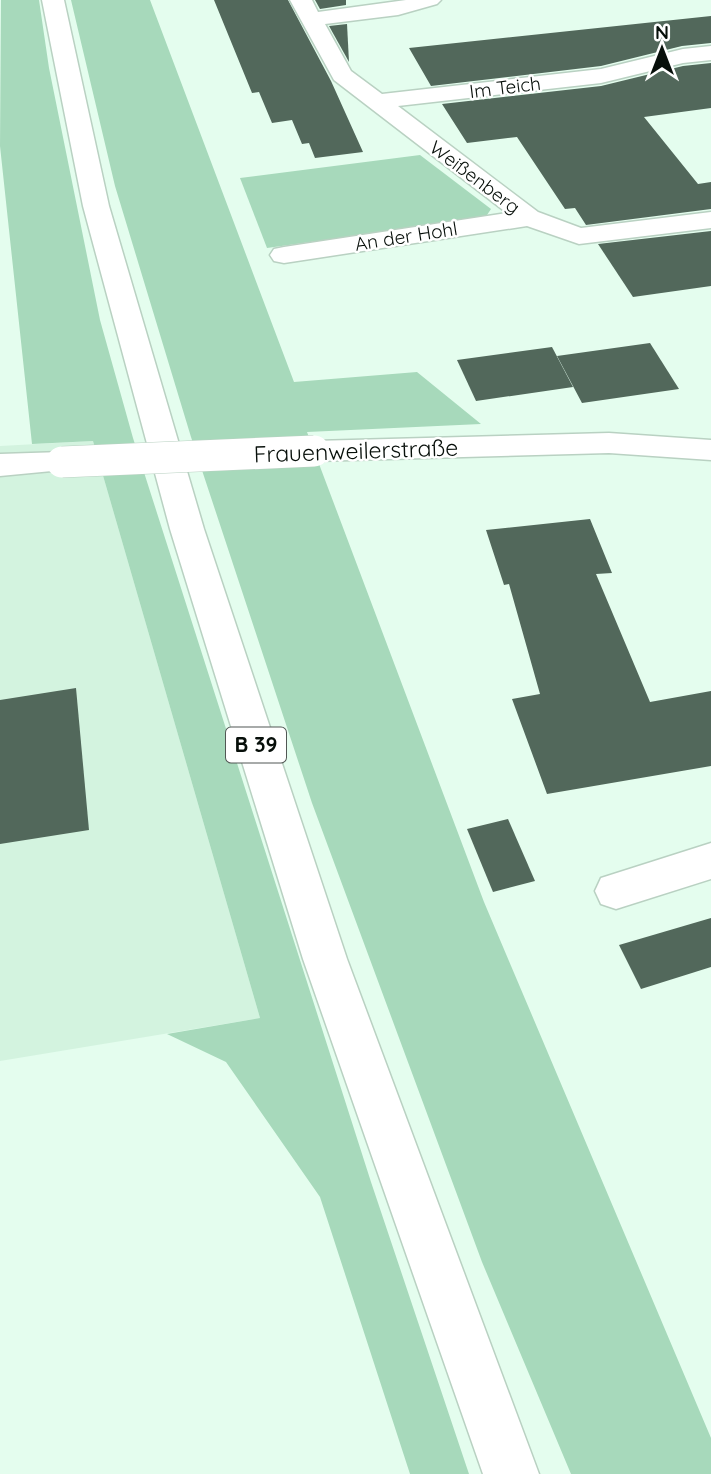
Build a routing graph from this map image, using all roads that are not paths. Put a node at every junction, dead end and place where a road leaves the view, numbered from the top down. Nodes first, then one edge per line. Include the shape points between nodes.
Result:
1 (53, 0) edge
2 (430, 0) edge
3 (306, 10) edge
4 (711, 53) edge
5 (376, 102) junction
6 (529, 218) junction
7 (711, 220) edge
8 (284, 255) dead end
9 (711, 450) edge
10 (0, 465) edge
11 (711, 861) edge
12 (617, 891) dead end
13 (511, 1474) edge

1 - 13 street, B 39 via 96,206 187,529 325,959
2 - 3 street via 398,9
3 - 5 street, Weißenberg via 342,75
4 - 5 street, Im Teich via 601,76
5 - 6 street, Weißenberg
6 - 7 street, Weißenberg via 579,236
6 - 8 street, An der Hohl
9 - 10 street, Frauenweilerstraße, bridge via 609,443
11 - 12 street

